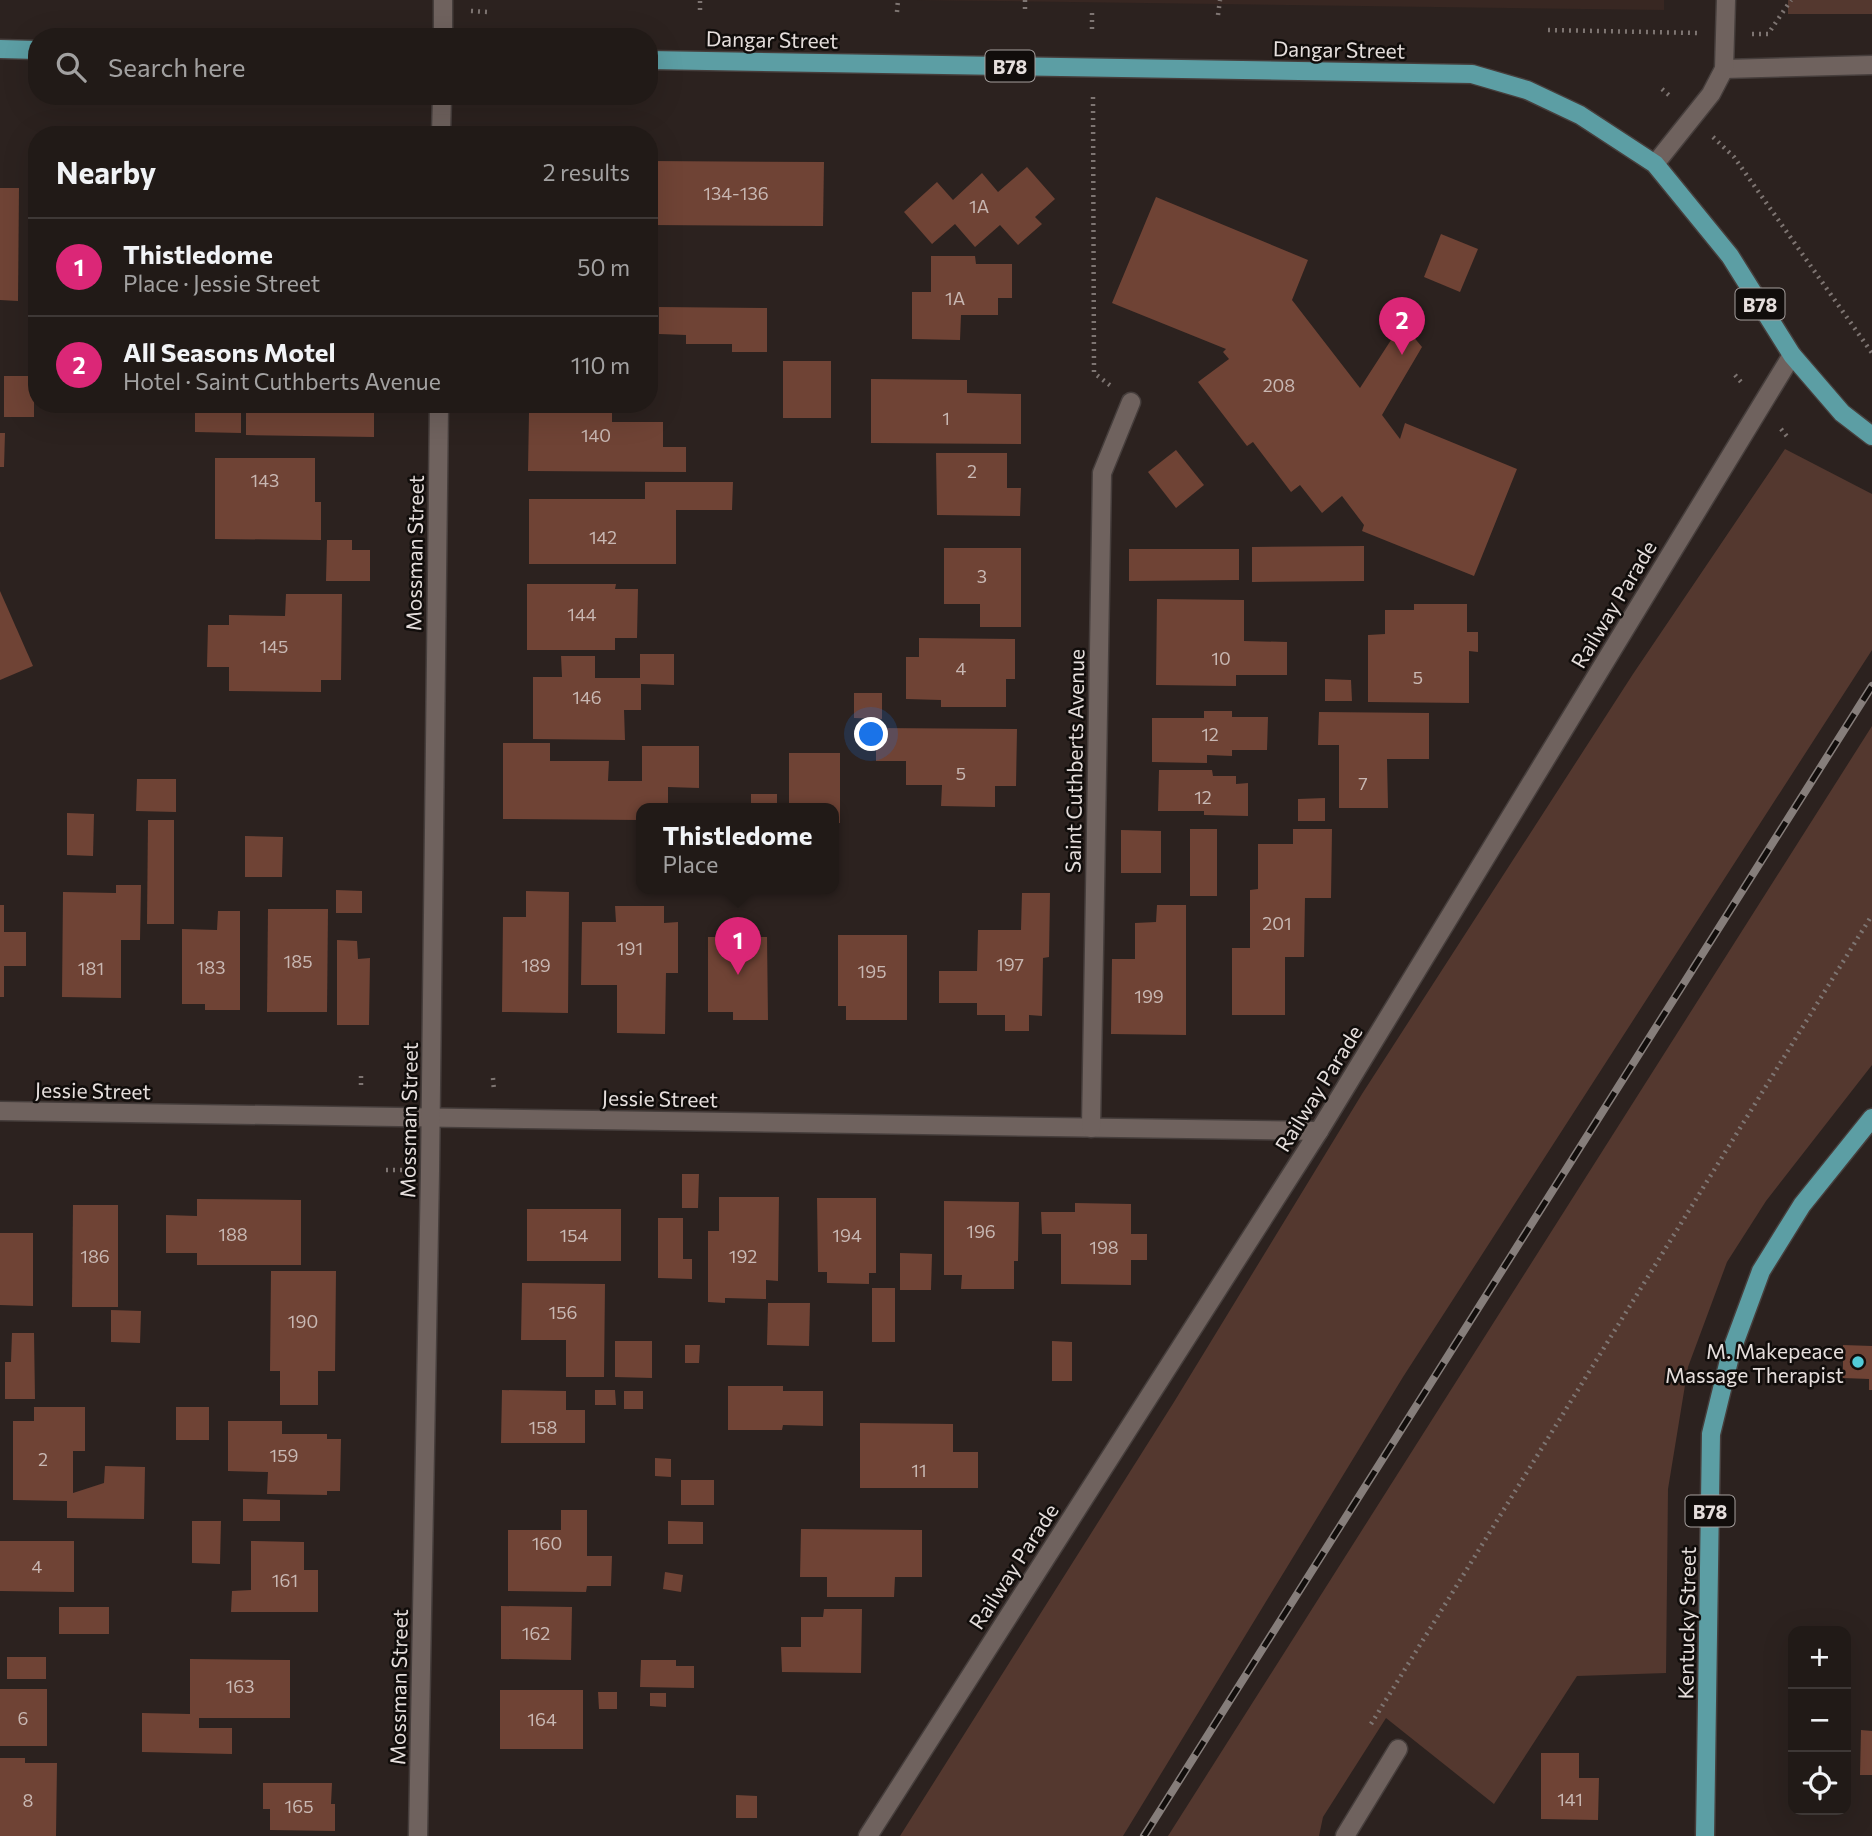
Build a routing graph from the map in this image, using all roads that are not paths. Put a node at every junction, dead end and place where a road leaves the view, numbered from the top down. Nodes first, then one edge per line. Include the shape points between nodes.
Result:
1 (443, 0) edge
2 (1726, 0) edge
3 (443, 28) edge
4 (0, 49) edge
5 (28, 50) edge
6 (658, 60) edge
7 (1872, 65) edge
8 (1724, 69) junction
9 (442, 105) edge
10 (442, 126) edge
11 (1655, 164) junction
12 (1791, 355) junction
13 (1131, 402) dead end
14 (439, 413) edge
15 (1872, 436) edge
16 (0, 1111) edge
17 (431, 1118) junction
18 (1872, 1118) edge
19 (1091, 1128) junction
20 (1319, 1131) junction
21 (1398, 1749) dead end
22 (418, 1836) edge
23 (867, 1836) edge
24 (1345, 1836) edge
25 (1705, 1836) edge

1 - 3 street
2 - 8 street
4 - 5 main road
6 - 11 main road, Dangar Street / B78 via 1472,74 1527,90 1580,115
7 - 8 street
8 - 11 street via 1711,94
9 - 10 street
11 - 12 main road, Dangar Street / B78 via 1730,256
12 - 15 main road, Dangar Street / B78 via 1842,413
12 - 20 street, Railway Parade
13 - 19 street, Saint Cuthberts Avenue via 1102,474
14 - 17 street, Mossman Street
16 - 17 street, Jessie Street
17 - 19 street, Jessie Street
17 - 22 street, Mossman Street
18 - 25 main road, Kentucky Street / B78 via 1802,1205 1761,1271 1731,1352 1711,1434
19 - 20 street, Jessie Street
20 - 23 street, Railway Parade
21 - 24 street

